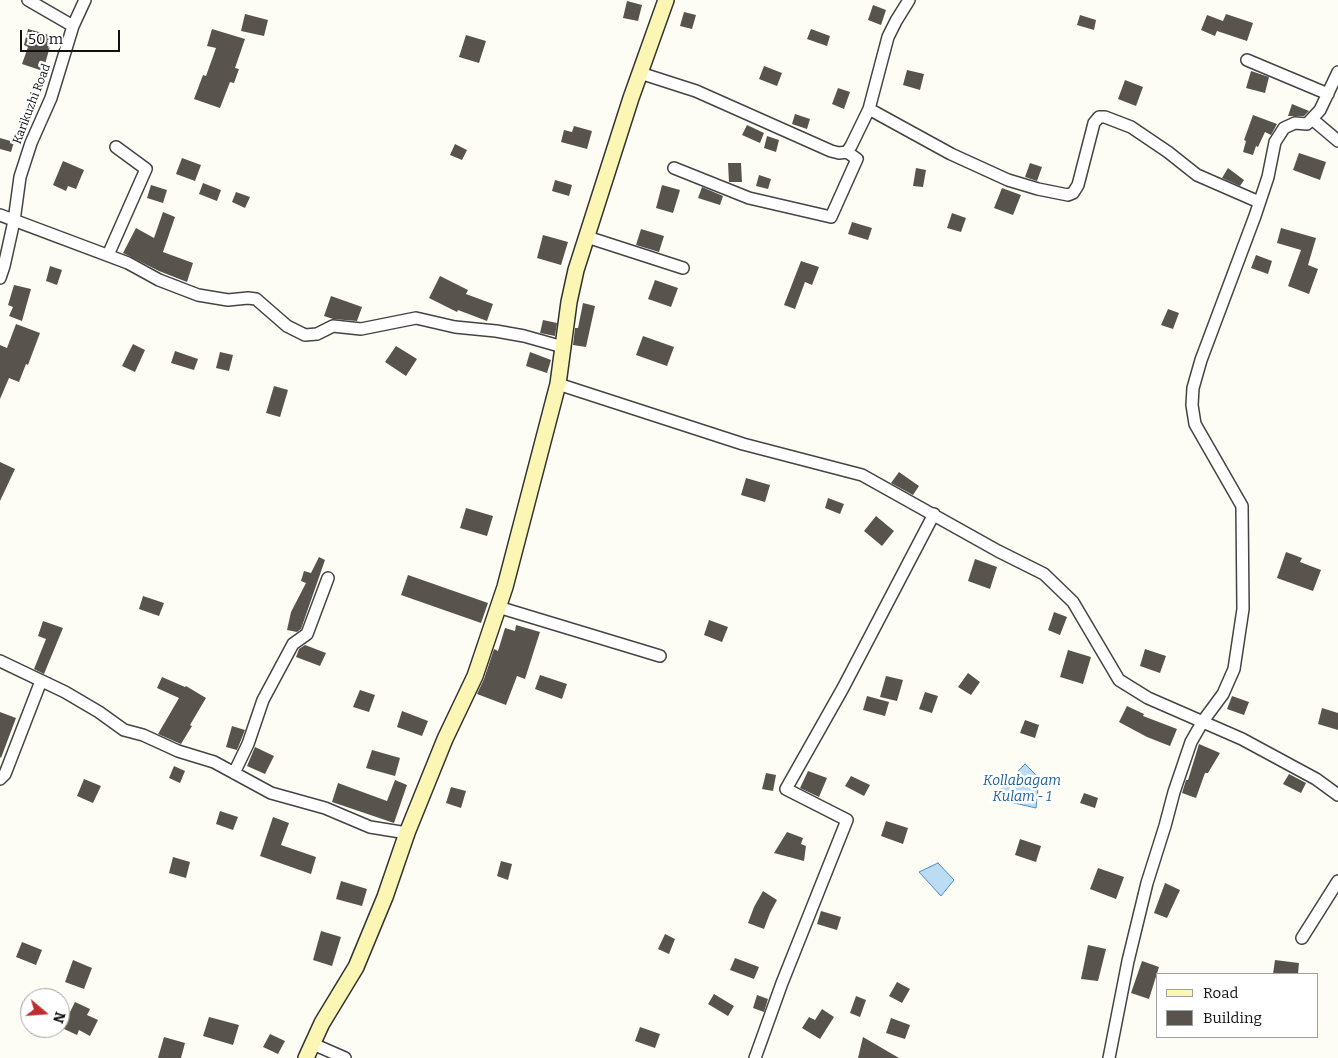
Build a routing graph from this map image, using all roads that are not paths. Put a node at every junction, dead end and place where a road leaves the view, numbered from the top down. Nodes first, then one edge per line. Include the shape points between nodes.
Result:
1 (28, 0) edge
2 (85, 0) edge
3 (666, 0) edge
4 (909, 0) edge
5 (73, 26) junction
6 (1247, 60) dead end
7 (1338, 72) edge
8 (640, 73) junction
9 (1328, 94) junction
10 (869, 109) junction
11 (1312, 119) junction
12 (1338, 142) edge
13 (116, 148) dead end
14 (847, 152) junction
15 (674, 168) dead end
16 (1259, 202) junction
17 (0, 215) edge
18 (14, 221) junction
19 (587, 237) junction
20 (108, 255) junction
21 (683, 268) dead end
22 (0, 278) edge
23 (563, 347) junction
24 (558, 384) junction
25 (934, 514) junction
26 (328, 578) dead end
27 (498, 607) junction
28 (660, 656) dead end
29 (0, 661) edge
30 (41, 681) junction
31 (1203, 722) junction
32 (234, 773) junction
33 (0, 779) edge
34 (1338, 795) edge
35 (407, 834) junction
36 (1338, 881) edge
37 (1302, 938) dead end
38 (313, 1044) junction
39 (306, 1058) edge
40 (345, 1058) edge
41 (754, 1058) edge
42 (1109, 1058) edge

1 - 5 street
2 - 5 street, Karikuzhi Road
3 - 8 main road
4 - 10 street via 888,37
5 - 18 street, Karikuzhi Road via 51,98 20,177
6 - 9 street
7 - 9 street
8 - 14 street via 696,92 831,151
8 - 19 main road
9 - 11 street
10 - 14 street
10 - 16 street via 951,154 1008,180 1068,195 1078,185 1094,123 1099,117 1105,117 1138,131 1197,176
11 - 12 street
11 - 16 street via 1306,124 1294,123 1284,128 1275,142
13 - 20 street via 146,169
14 - 15 street via 857,159 831,217 749,198
16 - 31 street via 1193,388 1195,424 1242,506 1243,609 1234,669 1223,694
17 - 18 street
18 - 20 street
18 - 22 street, Karikuzhi Road
19 - 21 street
19 - 23 main road via 569,302
20 - 23 street via 198,295 228,300 256,299 287,326 304,335 317,334 333,326 361,329 416,318 455,327 515,334
23 - 24 main road
24 - 25 street via 744,444 862,475
24 - 27 main road
25 - 31 street via 1044,574 1073,602 1119,680 1148,698
25 - 41 street via 786,789 847,820
26 - 32 street via 307,634 293,644 267,692
27 - 28 street
27 - 35 main road via 474,676
29 - 30 street
30 - 32 street via 99,712 124,730 214,762
30 - 33 street via 5,774
31 - 34 street via 1316,779
31 - 42 street via 1191,742 1146,883
32 - 35 street via 271,793 324,808 370,827
35 - 38 main road via 356,967
36 - 37 street
38 - 39 main road
38 - 40 street

